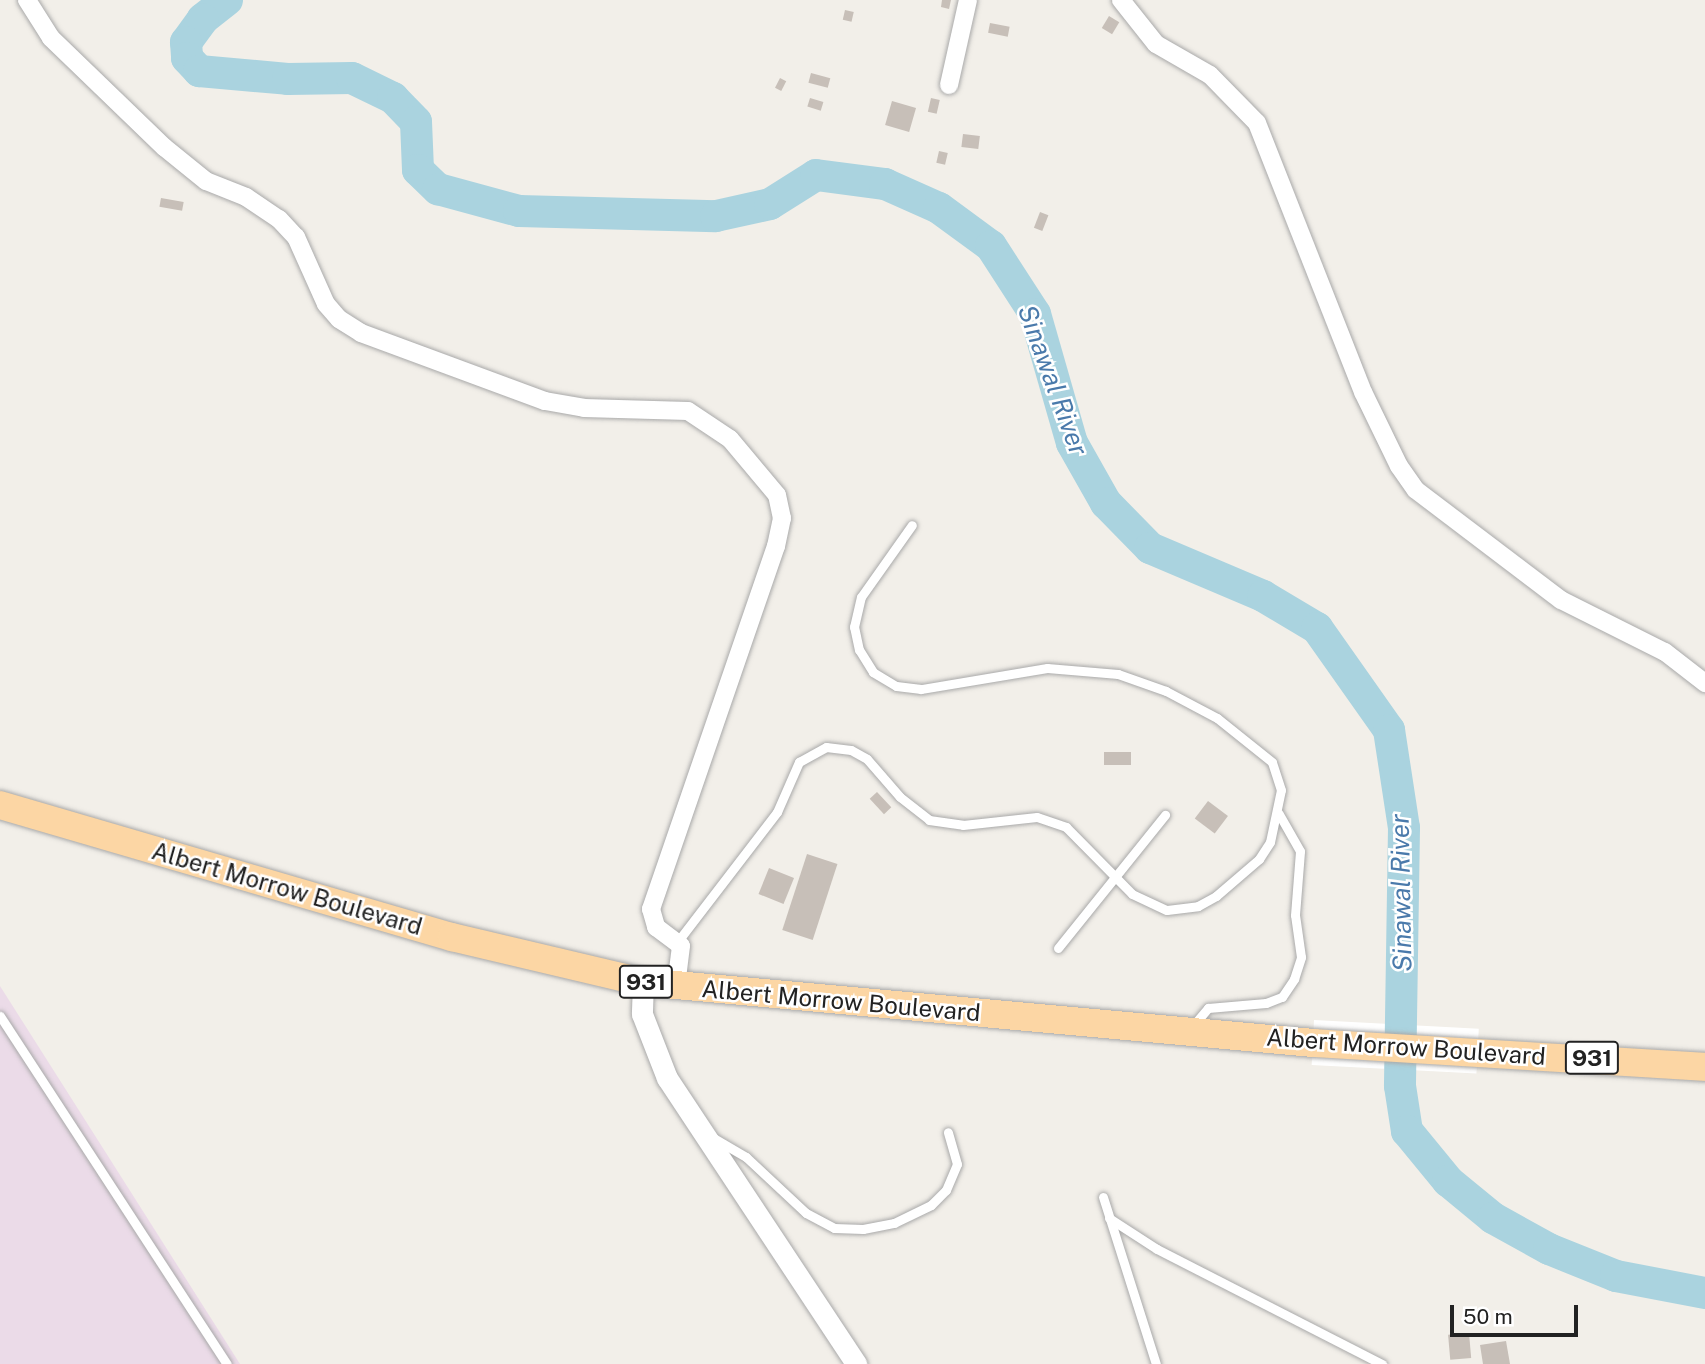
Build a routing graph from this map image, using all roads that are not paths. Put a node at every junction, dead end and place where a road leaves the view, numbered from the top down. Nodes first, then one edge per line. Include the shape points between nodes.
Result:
1 (27, 0) edge
2 (968, 0) edge
3 (1121, 0) edge
4 (949, 85) dead end
5 (912, 525) dead end
6 (1705, 683) edge
7 (0, 805) edge
8 (1279, 814) junction
9 (1166, 815) dead end
10 (1115, 872) junction
11 (678, 941) junction
12 (1058, 948) dead end
13 (643, 982) junction
14 (676, 986) junction
15 (0, 1016) edge
16 (1189, 1031) junction
17 (4, 1033) edge
18 (1705, 1067) edge
19 (948, 1132) dead end
20 (702, 1134) junction
21 (1103, 1198) dead end
22 (1109, 1218) junction
23 (227, 1364) edge
24 (856, 1364) edge
25 (1156, 1364) edge
26 (1382, 1364) edge

1 - 11 street via 51,38 164,147 206,181 246,197 279,219 296,237 326,304 339,320 360,333 545,401 584,408 688,411 730,439 761,472 776,495 782,518 776,546 651,909 656,927
2 - 4 street
3 - 6 street via 1156,44 1210,75 1256,123 1363,393 1416,490 1561,600 1665,652
5 - 8 lane via 861,597 854,627 859,650 873,672 896,686 921,690 1047,668 1130,678 1217,718 1272,762 1282,790
7 - 13 main road, Albert Morrow Boulevard / 931 via 452,937
8 - 10 lane via 1259,859 1198,906 1167,910 1146,904
8 - 16 lane via 1300,851 1295,915 1301,957 1294,979 1282,997 1266,1003 1224,1003 1208,1008
9 - 10 lane
10 - 11 lane via 1066,827 1037,817 963,825 929,820 900,797 867,759 851,750 826,747 799,762 777,812
10 - 12 lane
11 - 14 street
13 - 14 main road, Albert Morrow Boulevard / 931
13 - 20 street via 642,1014 649,1039
14 - 16 main road, Albert Morrow Boulevard / 931
15 - 17 lane
16 - 18 main road, Albert Morrow Boulevard / 931
17 - 23 lane
19 - 20 lane via 957,1164 946,1190 930,1205 894,1223 863,1229 834,1228 806,1213 746,1157 727,1143
20 - 24 street
21 - 22 lane
22 - 25 lane
22 - 26 lane via 1157,1249

